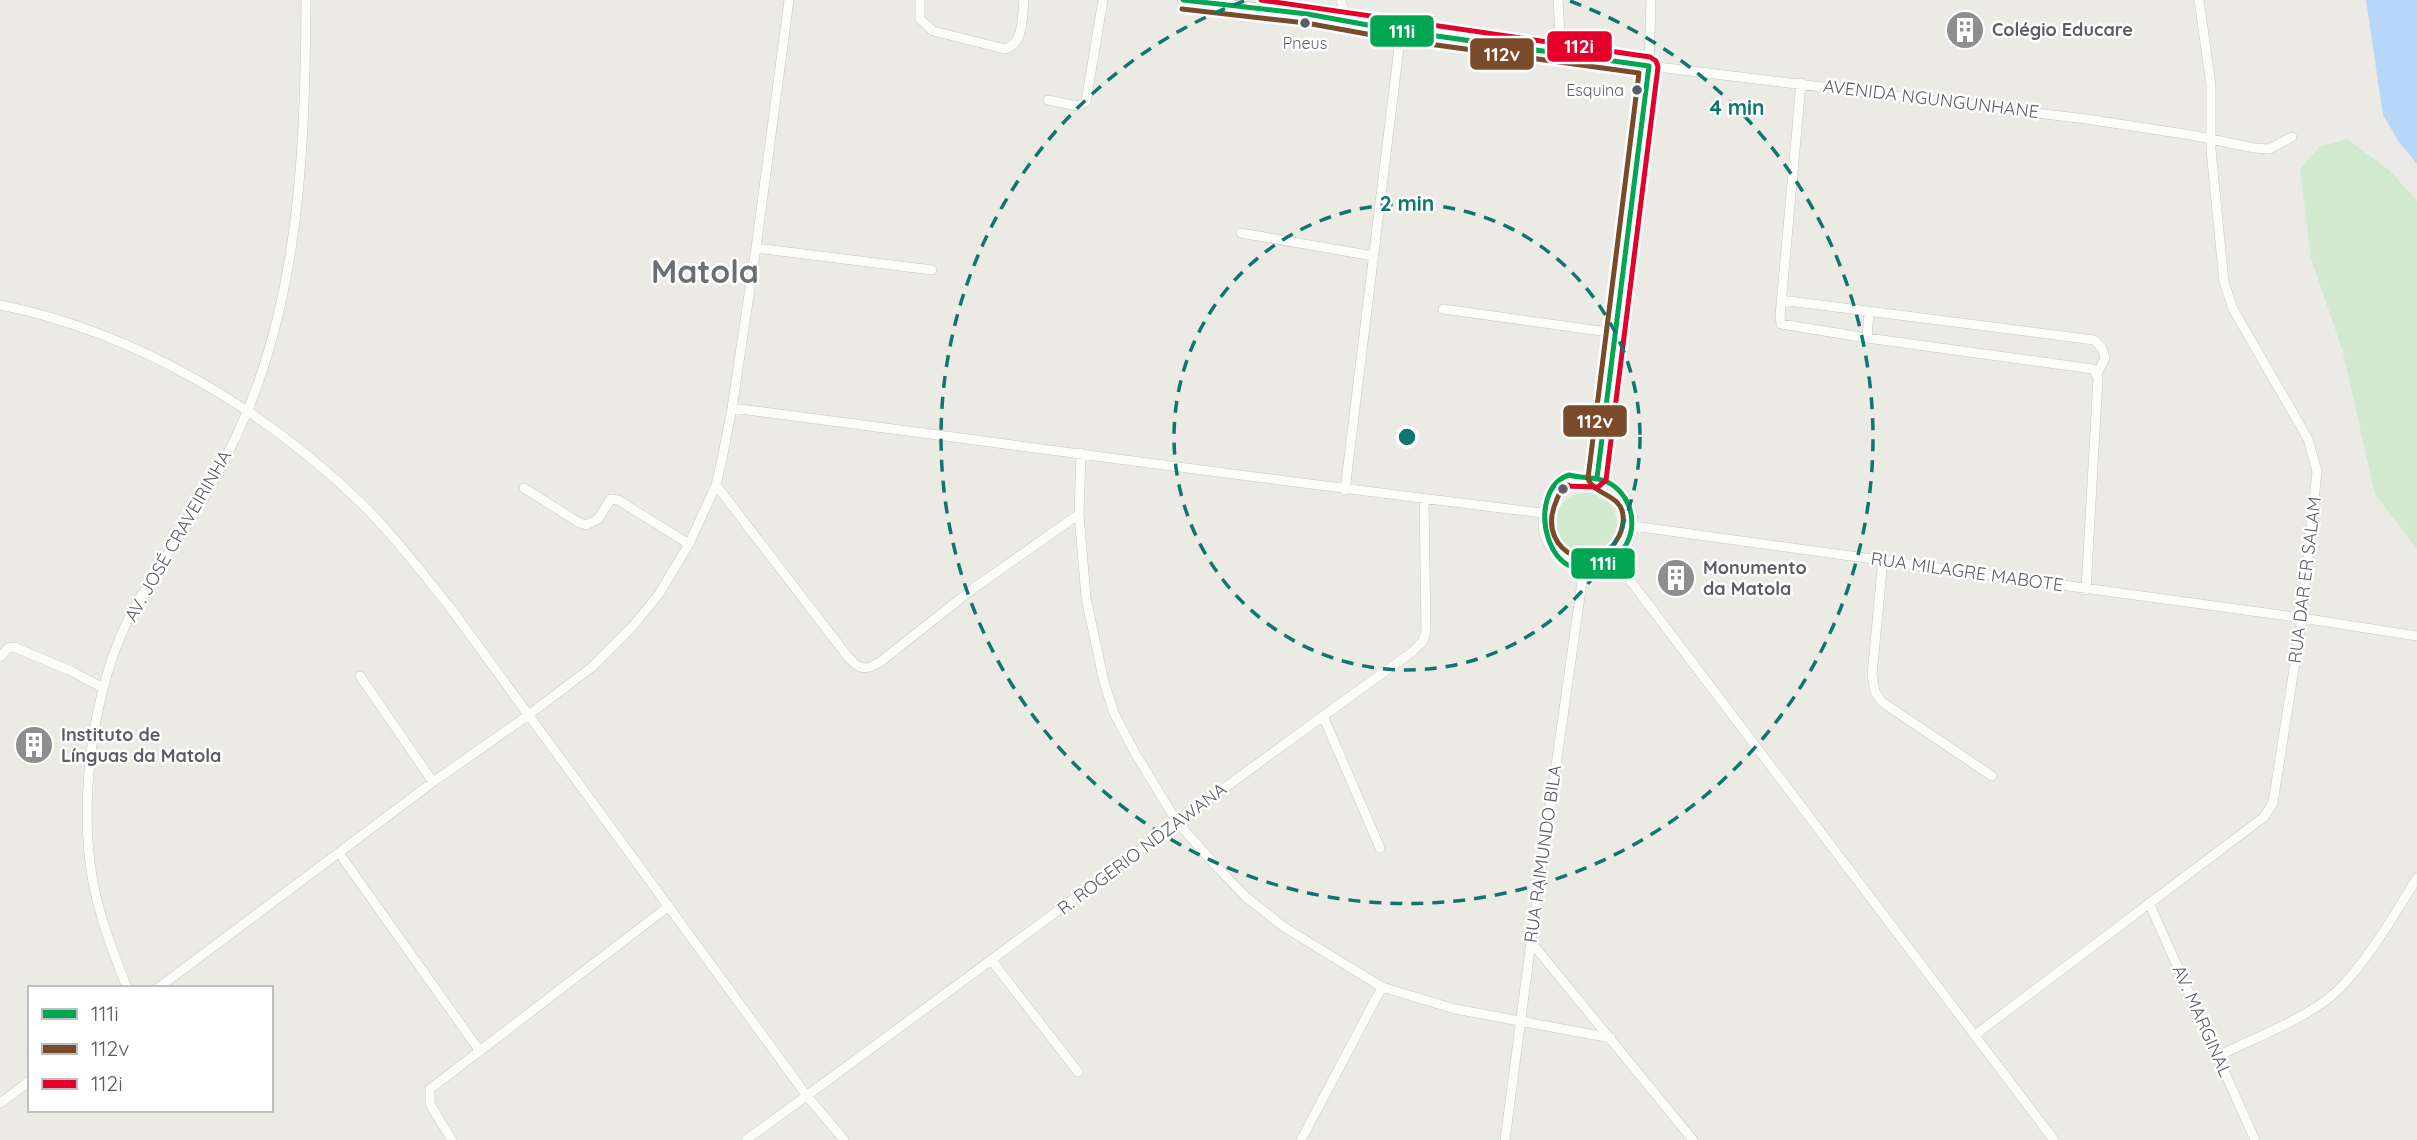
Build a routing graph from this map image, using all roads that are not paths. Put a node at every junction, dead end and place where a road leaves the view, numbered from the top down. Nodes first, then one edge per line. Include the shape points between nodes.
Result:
1 (306, 0) edge
2 (789, 0) edge
3 (920, 0) edge
4 (1024, 0) edge
5 (1103, 0) edge
6 (1182, 0) edge
7 (1340, 0) edge
8 (1558, 0) edge
9 (1651, 0) edge
10 (2199, 0) edge
11 (1206, 2) edge
12 (1347, 20) junction
13 (1401, 31) junction
14 (1561, 53) junction
15 (1649, 66) junction
16 (1801, 83) junction
17 (1048, 100) dead end
18 (2292, 137) dead end
19 (2212, 140) junction
20 (1241, 233) dead end
21 (756, 248) junction
22 (1373, 256) junction
23 (932, 270) dead end
24 (1781, 300) junction
25 (0, 305) edge
26 (1443, 309) dead end
27 (1869, 312) junction
28 (1615, 333) junction
29 (1867, 338) junction
30 (2097, 374) junction
31 (732, 408) junction
32 (247, 411) junction
33 (1081, 453) junction
34 (1597, 478) junction
35 (716, 485) junction
36 (524, 488) dead end
37 (1345, 490) junction
38 (1424, 499) junction
39 (1544, 513) junction
40 (1079, 514) junction
41 (1633, 526) junction
42 (689, 544) junction
43 (1614, 559) junction
44 (1883, 559) junction
45 (1584, 568) junction
46 (2086, 590) junction
47 (2302, 618) junction
48 (2417, 636) edge
49 (0, 657) edge
50 (360, 676) dead end
51 (103, 688) junction
52 (530, 714) junction
53 (1322, 716) junction
54 (1992, 776) dead end
55 (433, 782) junction
56 (1177, 822) junction
57 (1380, 848) dead end
58 (339, 853) junction
59 (2417, 878) edge
60 (2149, 903) junction
61 (669, 906) junction
62 (1531, 942) junction
63 (992, 961) junction
64 (127, 986) edge
65 (161, 986) edge
66 (1382, 987) junction
67 (1520, 1023) junction
68 (1975, 1035) junction
69 (1611, 1038) junction
70 (479, 1050) junction
71 (2218, 1056) junction
72 (1078, 1072) dead end
73 (28, 1082) edge
74 (807, 1096) junction
75 (0, 1103) edge
76 (452, 1140) edge
77 (746, 1140) edge
78 (844, 1140) edge
79 (1301, 1140) edge
80 (1505, 1140) edge
81 (1693, 1140) edge
82 (2054, 1140) edge
83 (2255, 1140) edge

1 - 32 street, AV. JOSÉ CRAVEIRINHA via 297,203 273,333
2 - 21 street
3 - 4 street via 920,19 933,31 1005,49 1018,41
5 - 17 street via 1086,102 1077,106
6 - 11 street
7 - 12 street
8 - 14 street
9 - 15 street
10 - 19 street, RUA DAR ER SALAM via 2211,85
11 - 12 street
12 - 13 street
13 - 14 street
13 - 22 street
14 - 15 street
15 - 16 street, AVENIDA NGUNGUNHANE
15 - 28 street
16 - 19 street, AVENIDA NGUNGUNHANE
16 - 24 street
18 - 19 street, AVENIDA NGUNGUNHANE via 2269,149
19 - 47 street, RUA DAR ER SALAM via 2228,296 2308,439 2317,471
20 - 22 street
21 - 23 street
21 - 31 street
22 - 37 street
24 - 27 street
24 - 29 street via 1784,326
25 - 32 street via 33,311 123,345
26 - 28 street
27 - 29 street
27 - 30 street via 2094,340 2105,358
28 - 34 street
29 - 30 street via 2090,368
30 - 46 street
31 - 33 street
31 - 35 street
32 - 51 street, AV. JOSÉ CRAVEIRINHA via 208,490 131,615
32 - 52 street via 327,472 395,538
33 - 37 street
33 - 40 street
34 - 39 street via 1578,478 1561,486 1548,500
34 - 41 street via 1620,490 1628,501
35 - 40 street via 848,657 863,669 880,662
35 - 42 street
36 - 42 street via 586,525 598,519 611,499 618,500
37 - 38 street
38 - 39 street
38 - 53 street, R. ROGERIO NDZAWANA via 1423,640
39 - 45 street via 1542,526 1552,550
40 - 56 street via 1086,598 1104,682 1114,713
41 - 43 street via 1630,539
41 - 44 street, RUA MILAGRE MABOTE
42 - 52 street via 660,594 632,627 592,667
43 - 45 street
43 - 68 street
44 - 46 street, RUA MILAGRE MABOTE
44 - 54 street via 1872,675 1875,692 1882,702
45 - 62 street, RUA RAIMUNDO BILA
46 - 47 street, RUA MILAGRE MABOTE
47 - 48 street, RUA MILAGRE MABOTE
47 - 60 street, RUA DAR ER SALAM via 2272,808
49 - 51 street via 14,647
50 - 55 street
51 - 64 street, AV. JOSÉ CRAVEIRINHA via 89,771 89,835 93,882
52 - 55 street
52 - 61 street
53 - 56 street, R. ROGERIO NDZAWANA
53 - 57 street
55 - 58 street
56 - 63 street, R. ROGERIO NDZAWANA
56 - 66 street via 1246,897 1295,935
58 - 65 street
58 - 70 street
59 - 71 street via 2336,992 2309,1011
60 - 68 street, RUA DAR ER SALAM
60 - 71 street, AV. MARGINAL
61 - 70 street
61 - 74 street
62 - 67 street, RUA RAIMUNDO BILA
62 - 69 street
63 - 72 street
63 - 74 street, R. ROGERIO NDZAWANA
66 - 67 street
66 - 79 street
67 - 69 street
67 - 80 street, RUA RAIMUNDO BILA
68 - 82 street
69 - 81 street
70 - 76 street via 430,1089 430,1104
71 - 83 street, AV. MARGINAL
73 - 75 street
74 - 77 street, R. ROGERIO NDZAWANA
74 - 78 street

